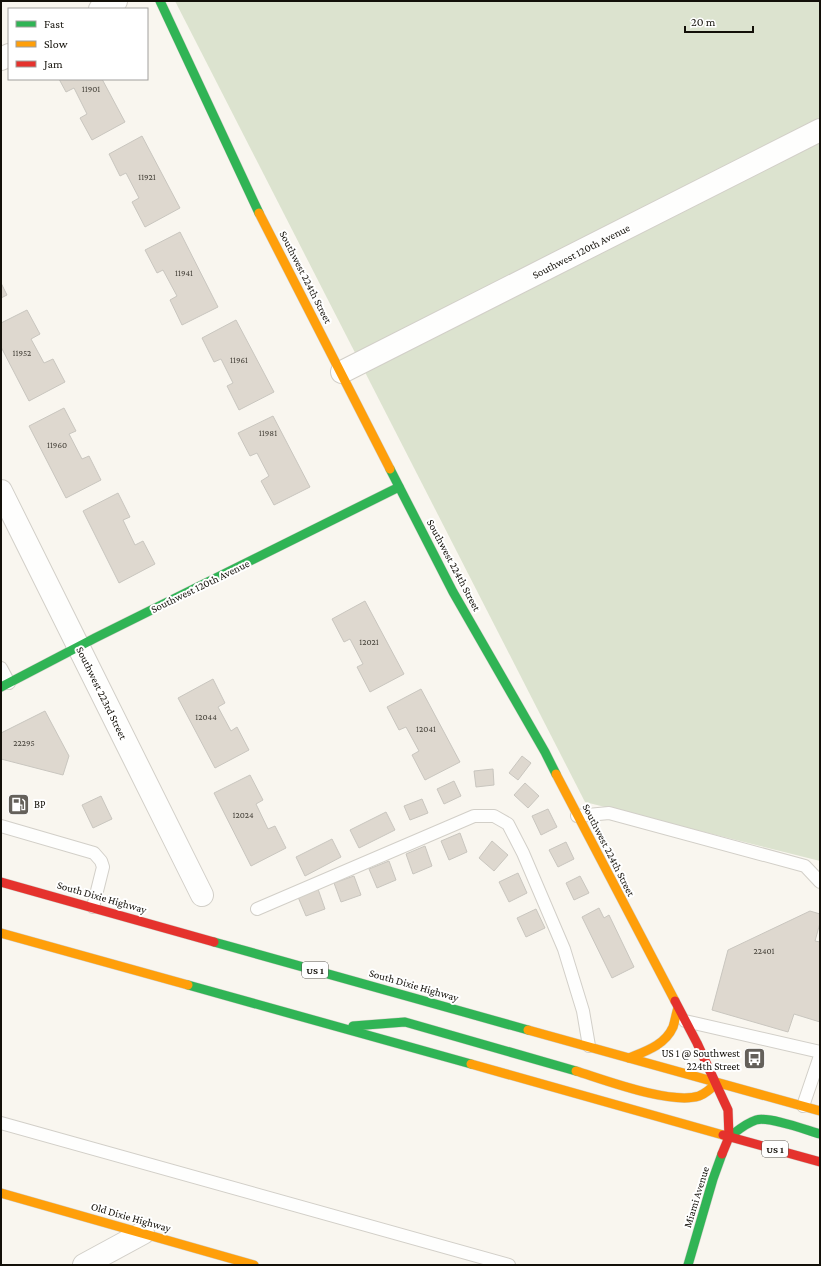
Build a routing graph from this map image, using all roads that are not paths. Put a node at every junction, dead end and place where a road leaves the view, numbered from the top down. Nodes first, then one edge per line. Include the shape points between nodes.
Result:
1 (116, 1) edge
2 (160, 1) edge
3 (102, 8) edge
4 (820, 130) edge
5 (342, 372) junction
6 (399, 487) junction
7 (1, 492) edge
8 (79, 646) junction
9 (1, 668) edge
10 (5, 685) edge
11 (577, 816) junction
12 (1, 826) edge
13 (1, 882) edge
14 (820, 882) edge
15 (202, 895) dead end
16 (93, 907) junction
17 (257, 910) dead end
18 (1, 933) edge
19 (678, 1008) junction
20 (685, 1021) junction
21 (338, 1027) junction
22 (589, 1046) junction
23 (820, 1052) edge
24 (820, 1056) edge
25 (629, 1058) junction
26 (716, 1083) junction
27 (803, 1106) junction
28 (820, 1111) edge
29 (1, 1123) edge
30 (820, 1134) edge
31 (729, 1137) junction
32 (820, 1162) edge
33 (1, 1193) edge
34 (143, 1233) junction
35 (84, 1265) edge
36 (254, 1265) edge
37 (509, 1265) edge
38 (688, 1265) edge

1 - 3 street
2 - 5 main road, Southwest 224th Street via 253,200
4 - 5 street, Southwest 120th Avenue
5 - 6 main road, Southwest 224th Street
6 - 8 main road, Southwest 120th Avenue
6 - 11 main road, Southwest 224th Street via 453,592 546,752
7 - 8 street, Southwest 223rd Street
8 - 10 main road, Southwest 120th Avenue
8 - 15 street, Southwest 223rd Street
9 - 10 lane
11 - 14 lane via 609,813 805,866
11 - 19 main road, Southwest 224th Street
12 - 16 lane via 94,853 103,867
13 - 16 main road, South Dixie Highway / US 1
16 - 22 main road, South Dixie Highway / US 1
17 - 22 lane via 474,816 494,816 508,824 564,949 583,1011
18 - 21 main road, US 1
19 - 20 main road, Southwest 224th Street
19 - 25 main road via 668,1035 650,1049
20 - 23 lane
20 - 26 main road, Southwest 224th Street
21 - 26 main road via 405,1022 650,1093 678,1098 697,1096 707,1092
21 - 31 main road, US 1
22 - 25 main road, South Dixie Highway / US 1
24 - 27 lane
25 - 26 main road, South Dixie Highway / US 1
26 - 27 main road, South Dixie Highway / US 1
26 - 31 main road, Southwest 224th Street via 728,1110
27 - 28 main road, South Dixie Highway / US 1
29 - 37 lane
30 - 31 main road via 758,1119
31 - 32 main road, US 1
31 - 38 main road, Miami Avenue via 713,1179
33 - 34 main road, Old Dixie Highway
34 - 35 street
34 - 36 main road, Old Dixie Highway

